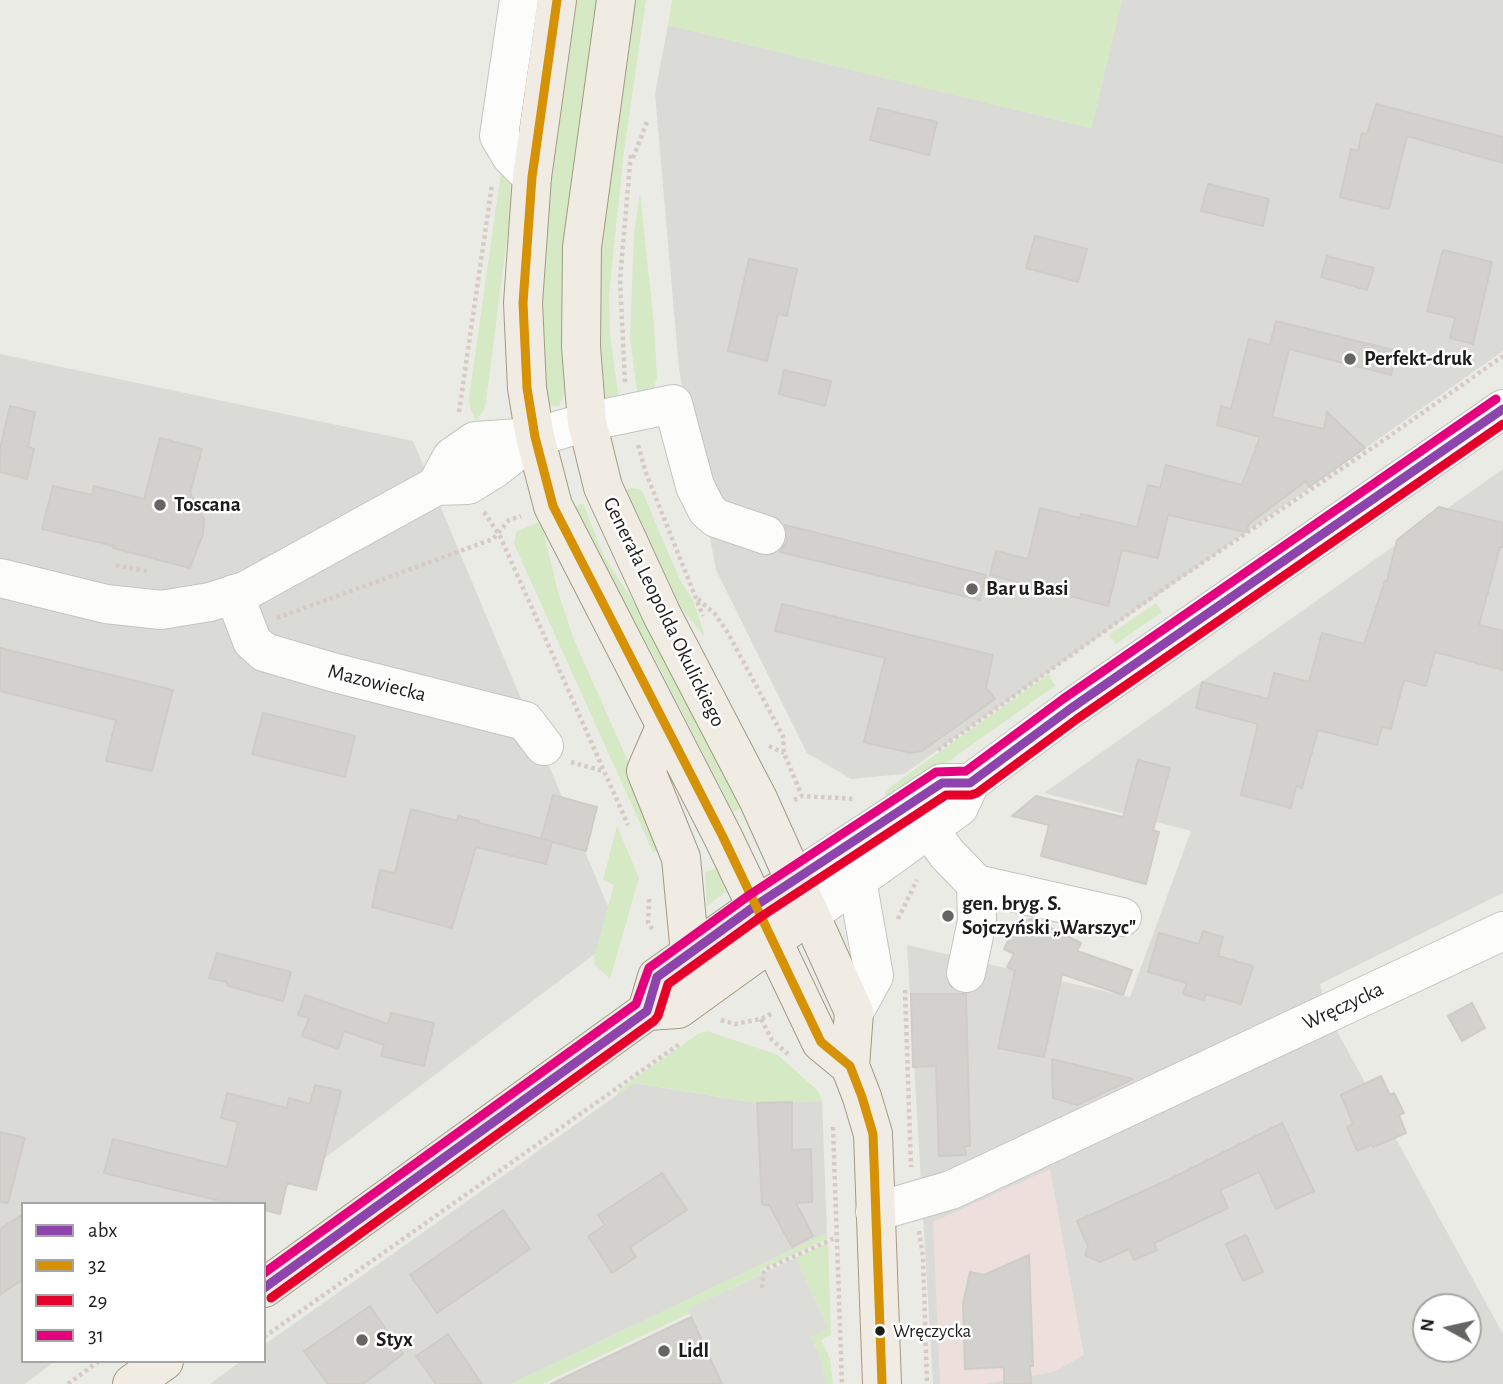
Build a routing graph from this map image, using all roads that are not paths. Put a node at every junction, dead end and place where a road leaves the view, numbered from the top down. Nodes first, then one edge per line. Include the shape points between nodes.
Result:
1 (519, 0) edge
2 (557, 0) edge
3 (616, 0) edge
4 (532, 177) junction
5 (1503, 410) edge
6 (587, 422) junction
7 (536, 437) junction
8 (436, 486) junction
9 (765, 535) dead end
10 (0, 579) edge
11 (240, 611) junction
12 (665, 727) junction
13 (544, 746) dead end
14 (970, 783) junction
15 (929, 829) junction
16 (857, 880) junction
17 (793, 881) junction
18 (976, 884) junction
19 (755, 906) junction
20 (809, 915) junction
21 (1122, 917) dead end
22 (1503, 931) edge
23 (773, 941) junction
24 (690, 954) junction
25 (966, 973) dead end
26 (647, 1011) junction
27 (854, 1012) junction
28 (850, 1066) junction
29 (875, 1212) junction
30 (266, 1287) edge
31 (161, 1363) edge
32 (132, 1384) edge
33 (882, 1384) edge

1 - 4 street via 499,136
2 - 4 main road
3 - 6 main road, Generała Leopolda Okulickiego via 582,247 581,347
4 - 7 main road via 523,303 527,388
5 - 14 street
6 - 7 street
6 - 9 street via 673,404 695,486 707,510 716,518
6 - 17 main road, Generała Leopolda Okulickiego via 603,487 662,615 758,799
7 - 8 street via 468,485
7 - 8 street via 475,441 452,457
7 - 12 main road via 552,506
8 - 11 street via 247,590
10 - 11 street via 106,604 161,610 210,602
11 - 13 street, Mazowiecka via 252,640 264,652 525,721
12 - 19 main road
12 - 24 main road via 646,771 681,858
14 - 15 street via 959,807
14 - 17 street via 942,783
15 - 16 street
15 - 18 street
16 - 20 street
16 - 27 street via 874,976
17 - 19 main road
17 - 20 main road, Generała Leopolda Okulickiego
18 - 21 street
18 - 25 street via 977,921
19 - 23 main road
19 - 24 main road
20 - 23 main road
20 - 27 main road
22 - 29 street, Wręczycka via 951,1190
23 - 26 main road via 678,1009
23 - 28 main road via 821,1042
24 - 26 main road via 657,976
26 - 30 main road
27 - 28 main road
28 - 29 main road via 873,1134
29 - 33 main road
31 - 32 main road

